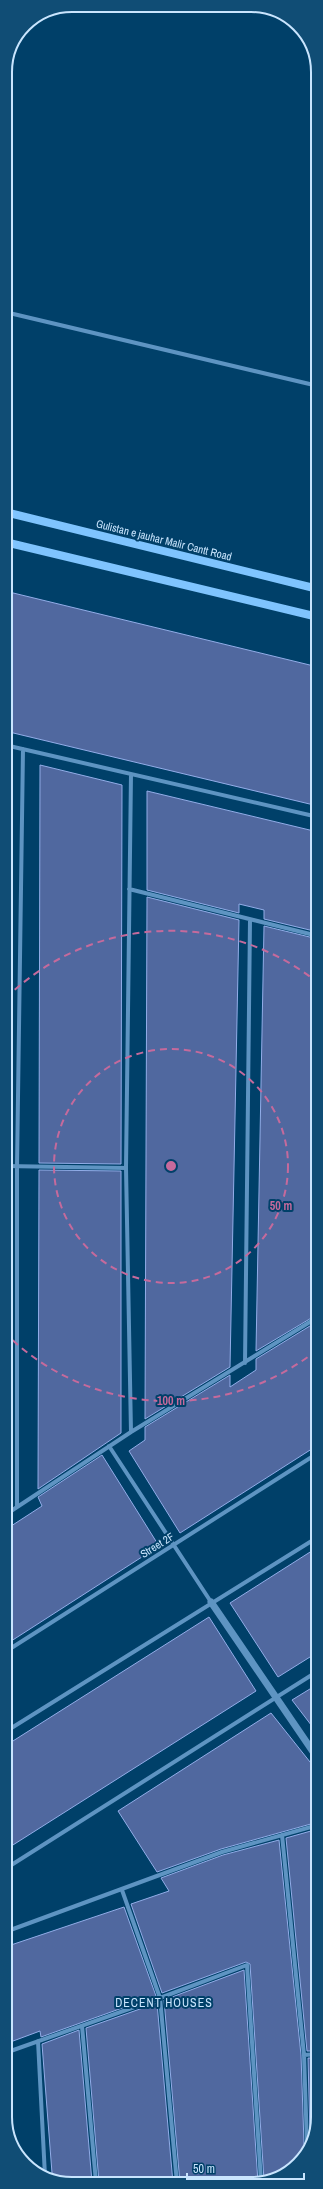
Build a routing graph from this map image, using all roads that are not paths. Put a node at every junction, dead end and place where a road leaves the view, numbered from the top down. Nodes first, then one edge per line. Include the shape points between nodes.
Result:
1 (12, 314) edge
2 (311, 384) edge
3 (12, 514) edge
4 (12, 544) edge
5 (311, 587) edge
6 (311, 615) edge
7 (12, 747) edge
8 (23, 749) junction
9 (130, 774) junction
10 (311, 816) edge
11 (129, 889) junction
12 (250, 920) junction
13 (311, 934) edge
14 (12, 1166) edge
15 (17, 1166) junction
16 (126, 1168) junction
17 (311, 1321) edge
18 (245, 1363) junction
19 (131, 1432) junction
20 (109, 1446) junction
21 (311, 1457) edge
22 (17, 1506) junction
23 (12, 1509) edge
24 (311, 1541) edge
25 (173, 1546) junction
26 (211, 1602) junction
27 (12, 1648) edge
28 (311, 1675) edge
29 (275, 1697) junction
30 (12, 1728) edge
31 (311, 1749) edge
32 (311, 1827) edge
33 (282, 1835) junction
34 (12, 1866) edge
35 (122, 1890) junction
36 (12, 1929) edge
37 (160, 1998) junction
38 (82, 2026) junction
39 (38, 2041) junction
40 (12, 2050) edge
41 (311, 2054) edge
42 (304, 2055) junction
43 (307, 2138) edge
44 (45, 2170) edge
45 (261, 2176) edge
46 (96, 2177) edge
47 (177, 2177) edge

1 - 2 street
3 - 5 main road, Gulistan e jauhar Malir Cantt Road
4 - 6 main road
7 - 8 street
8 - 9 street
8 - 15 street
9 - 10 street
9 - 11 street
11 - 12 street
11 - 16 street
12 - 13 street
12 - 18 street
14 - 15 street
15 - 16 street
15 - 22 street
16 - 19 street
17 - 18 street
18 - 19 street
19 - 20 street
20 - 22 street
20 - 25 street
21 - 25 street, Street 2F
22 - 23 street
24 - 26 street
25 - 26 street
25 - 27 street, Street 2F
26 - 29 street
26 - 30 street
28 - 29 street
29 - 31 street
29 - 34 street
32 - 33 street
33 - 35 street via 222,1852
33 - 42 street
35 - 36 street
35 - 37 street
37 - 38 street
37 - 45 street via 247,1965
37 - 47 street
38 - 39 street
38 - 46 street
39 - 40 street
39 - 44 street
41 - 42 street
42 - 43 street

